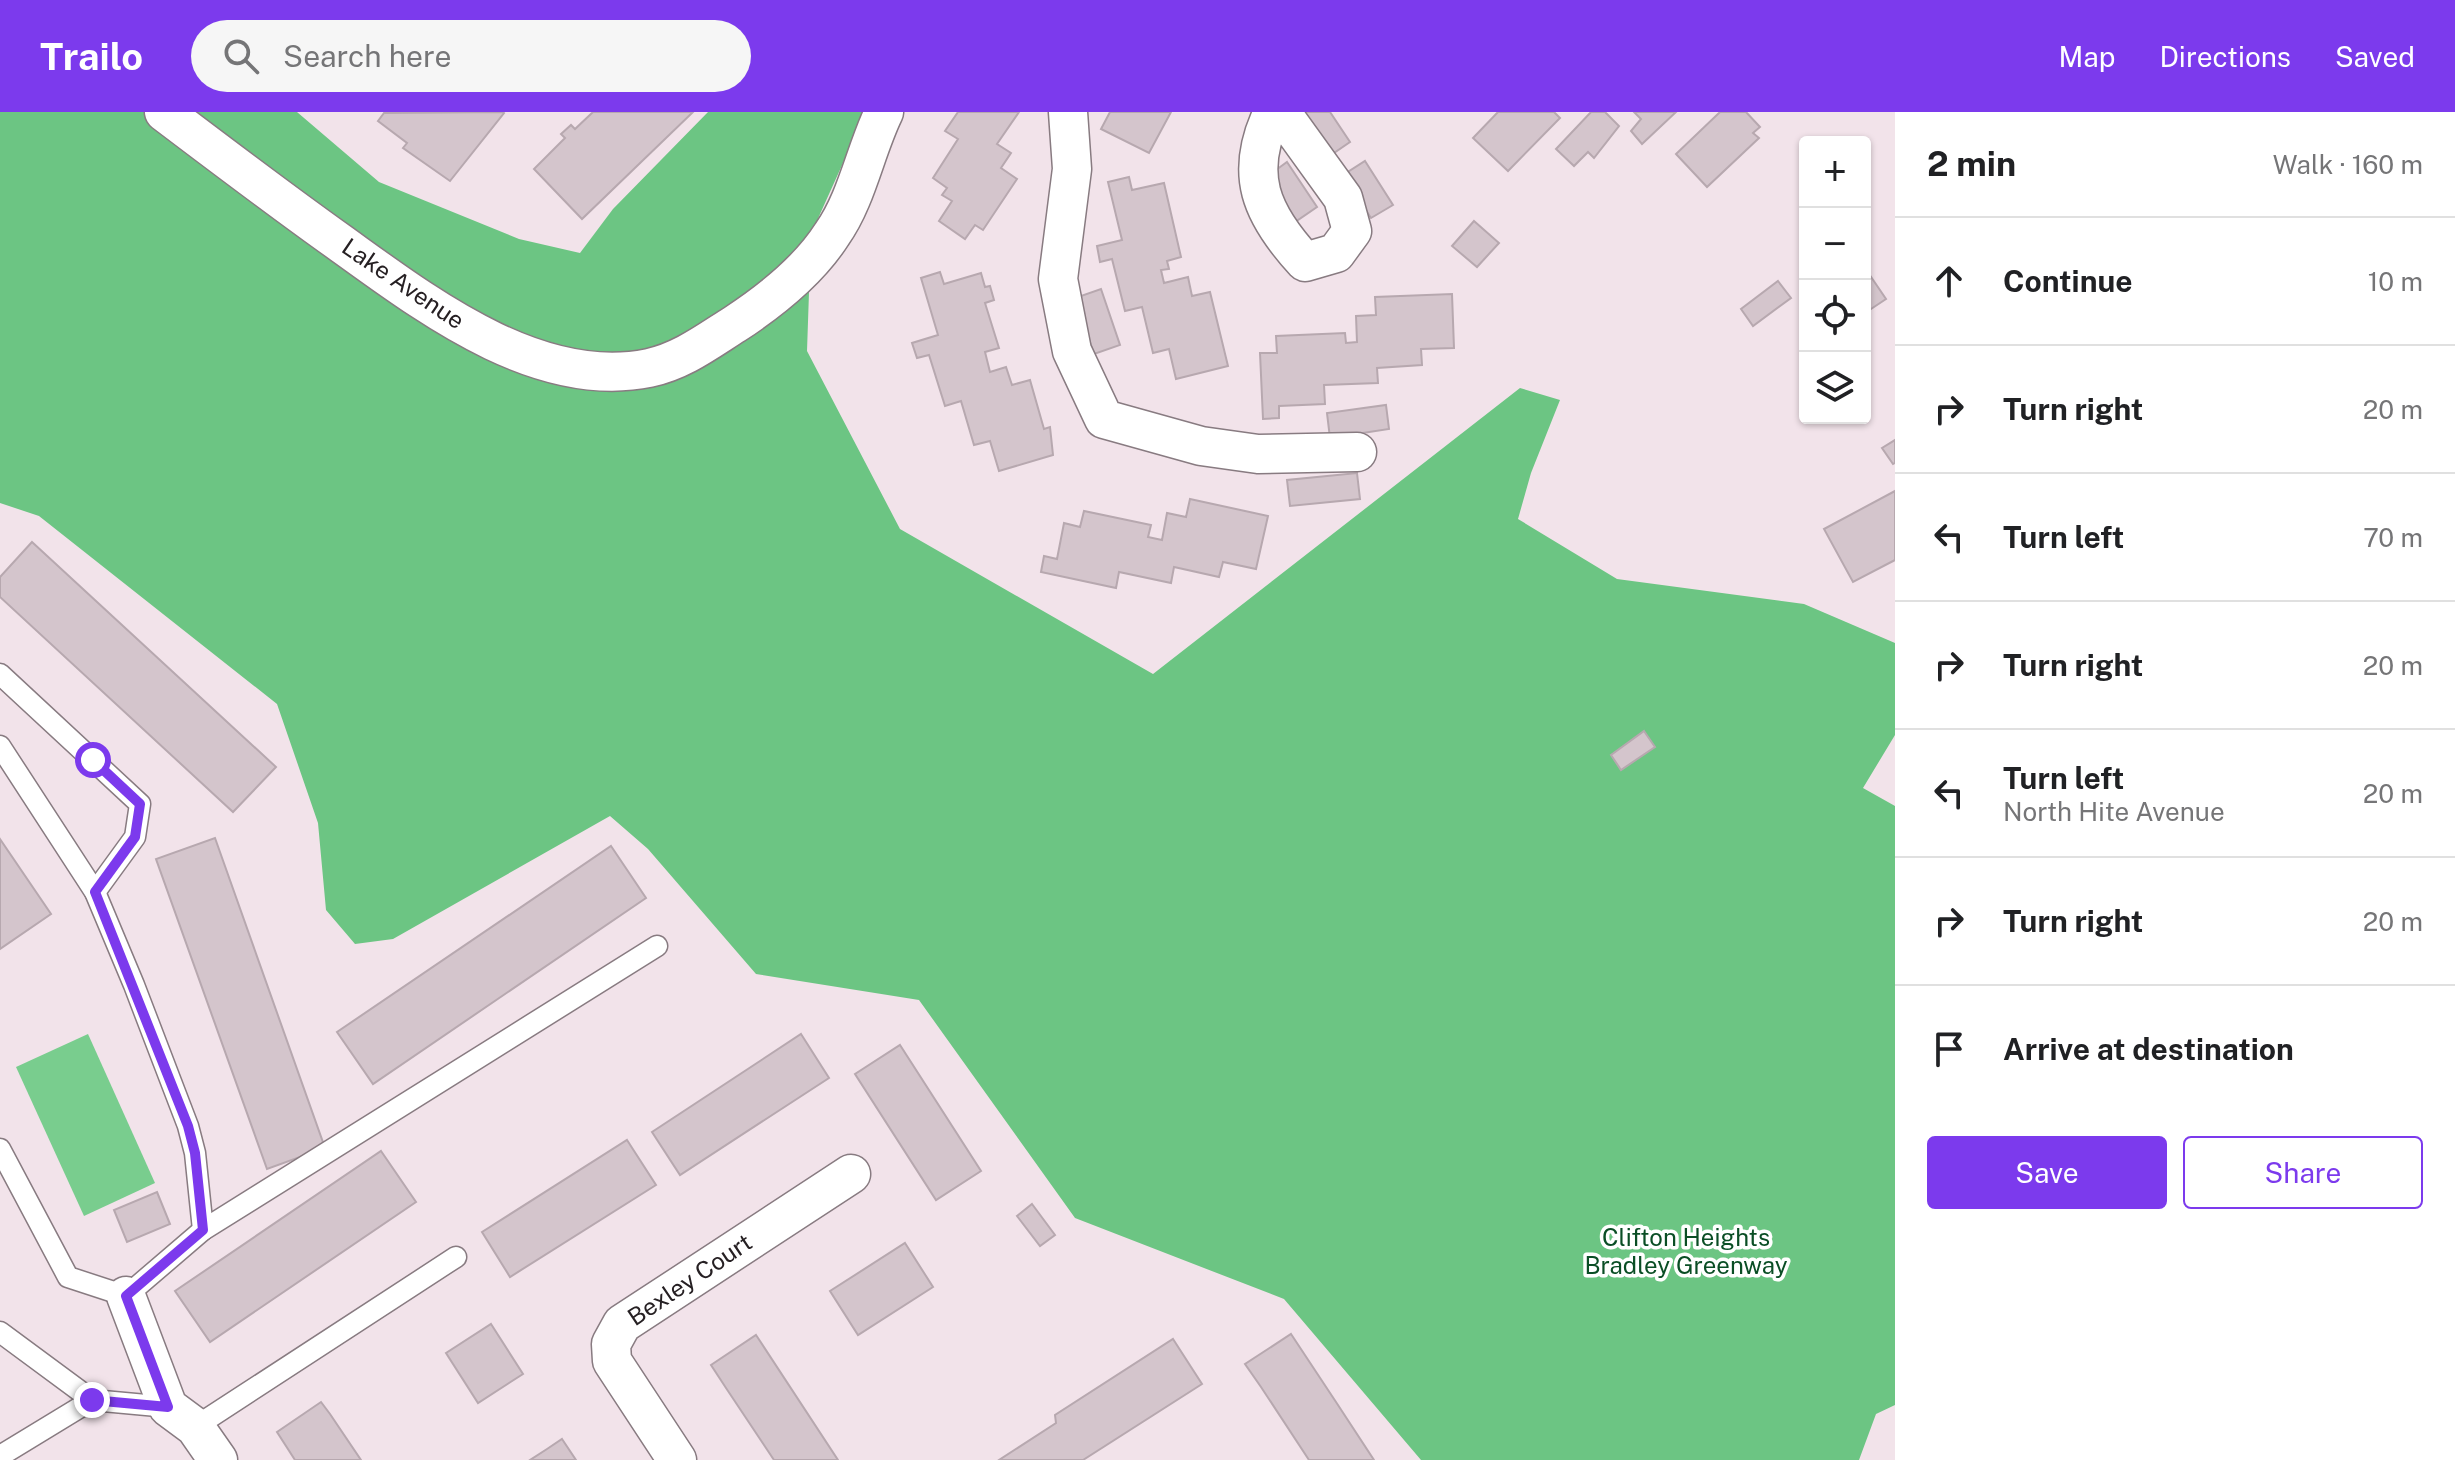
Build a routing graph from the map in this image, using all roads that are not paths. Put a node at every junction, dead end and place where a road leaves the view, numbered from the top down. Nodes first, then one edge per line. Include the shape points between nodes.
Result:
1 (164, 112) edge
2 (884, 112) edge
3 (1068, 112) edge
4 (1273, 112) edge
5 (1281, 112) edge
6 (1357, 452) dead end
7 (0, 674) edge
8 (0, 746) edge
9 (95, 892) junction
10 (657, 946) dead end
11 (0, 1149) edge
12 (851, 1174) dead end
13 (203, 1230) junction
14 (456, 1257) dead end
15 (126, 1296) junction
16 (0, 1332) edge
17 (92, 1400) junction
18 (182, 1417) junction
19 (2, 1450) edge
20 (218, 1460) edge
21 (677, 1460) edge

1 - 2 street, Lake Avenue via 442,316 548,360 617,372 650,368 694,350 748,315 808,263 834,232
3 - 6 street via 1072,169 1058,279 1072,351 1104,419 1201,446 1258,454
4 - 5 street via 1264,131 1258,171 1261,199 1305,262 1336,253 1352,231 1343,198
7 - 9 lane via 140,804 135,837
8 - 9 lane
9 - 13 lane via 188,1126
10 - 13 lane
11 - 15 lane via 68,1277
12 - 21 street, Bexley Court via 614,1334 612,1361
13 - 15 lane
14 - 18 lane
15 - 18 street
16 - 17 lane
17 - 18 lane
17 - 19 lane
18 - 20 street

